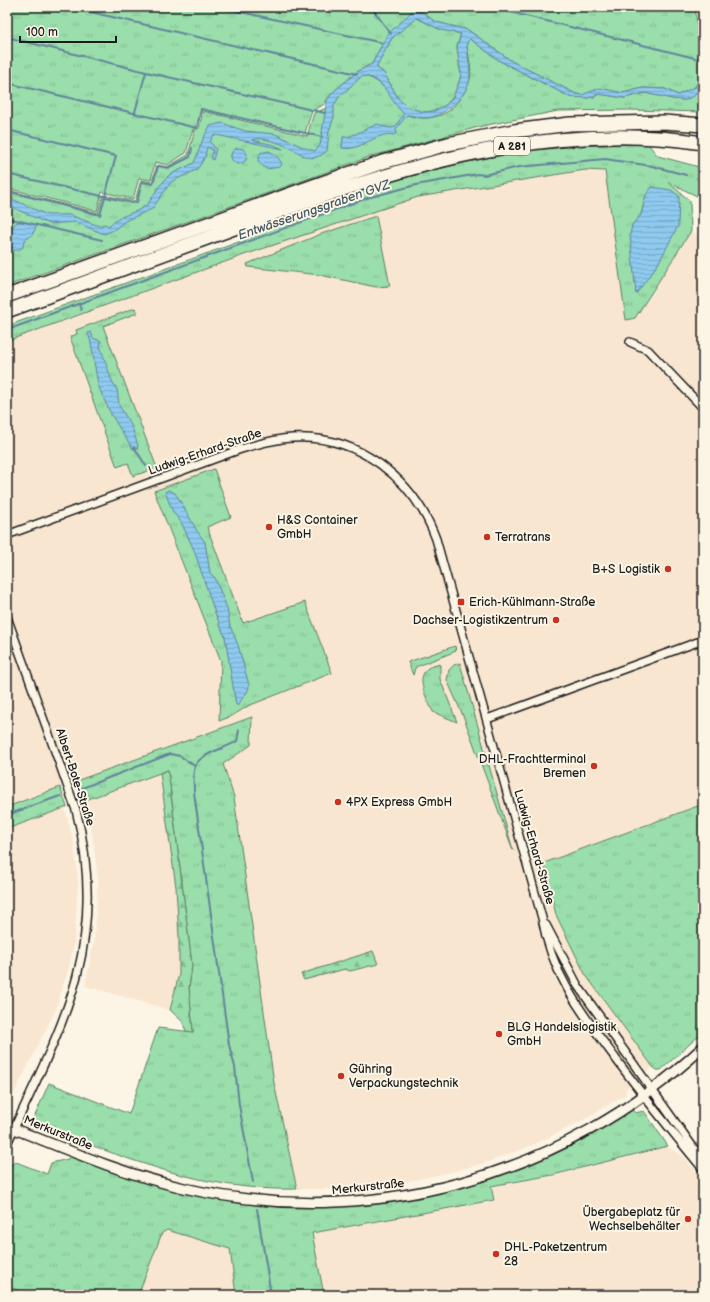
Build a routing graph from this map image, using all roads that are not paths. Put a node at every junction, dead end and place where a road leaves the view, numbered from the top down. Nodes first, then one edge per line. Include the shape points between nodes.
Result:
1 (703, 125) edge
2 (703, 143) edge
3 (7, 296) edge
4 (7, 311) edge
5 (630, 342) dead end
6 (703, 408) edge
7 (7, 535) edge
8 (7, 617) edge
9 (703, 640) edge
10 (487, 719) junction
11 (542, 918) junction
12 (703, 1047) edge
13 (653, 1090) junction
14 (644, 1097) junction
15 (11, 1127) edge
16 (7, 1144) edge
17 (703, 1161) edge
18 (703, 1169) edge

1 - 3 highway, A 281 via 664,122 570,124 514,131 448,144 316,184
2 - 4 highway, A 281 via 659,139 576,139 514,146 449,158 319,197
5 - 6 street via 648,350
7 - 10 street, Ludwig-Erhard-Straße via 269,441 310,439 354,449 397,477 413,494 429,520 442,557
8 - 15 street, Albert-Bote-Straße via 76,810 83,842 87,887 86,925 77,975 54,1040
9 - 10 street
10 - 11 street, Ludwig-Erhard-Straße
11 - 13 street, Ludwig-Erhard-Straße via 578,986
11 - 14 street, Ludwig-Erhard-Straße via 551,956 567,990
12 - 13 street, Merkurstraße
13 - 14 street, Merkurstraße
13 - 17 street, Ludwig-Erhard-Straße
14 - 15 street, Merkurstraße via 565,1144 472,1180 414,1194 332,1203 265,1201 184,1188 123,1171
14 - 18 street, Ludwig-Erhard-Straße
15 - 16 street, Albert-Bote-Straße

